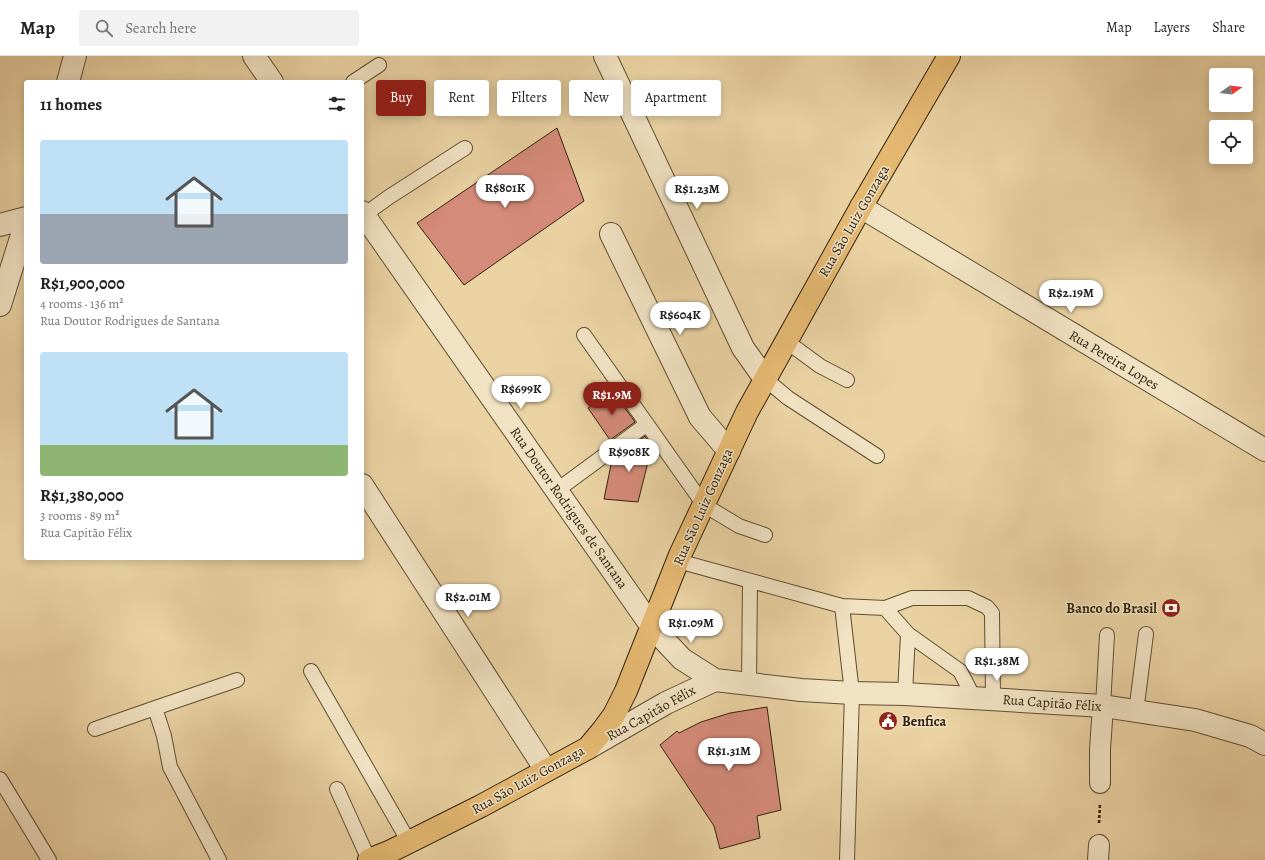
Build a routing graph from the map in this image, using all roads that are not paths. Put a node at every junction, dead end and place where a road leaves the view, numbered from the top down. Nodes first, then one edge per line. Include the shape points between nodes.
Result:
1 (75, 56) edge
2 (254, 56) edge
3 (605, 56) edge
4 (949, 56) edge
5 (379, 65) dead end
6 (69, 80) edge
7 (271, 80) edge
8 (356, 80) edge
9 (464, 148) dead end
10 (861, 207) junction
11 (364, 213) edge
12 (364, 215) edge
13 (24, 219) edge
14 (0, 225) edge
15 (24, 228) edge
16 (611, 234) dead end
17 (0, 305) edge
18 (584, 335) dead end
19 (786, 341) junction
20 (765, 379) junction
21 (847, 380) dead end
22 (647, 424) junction
23 (1265, 450) edge
24 (729, 451) junction
25 (877, 456) dead end
26 (364, 488) edge
27 (556, 491) junction
28 (704, 505) junction
29 (765, 535) dead end
30 (678, 561) junction
31 (750, 581) junction
32 (842, 606) junction
33 (885, 608) junction
34 (652, 628) junction
35 (908, 634) junction
36 (1146, 634) dead end
37 (1107, 636) dead end
38 (311, 671) dead end
39 (237, 680) dead end
40 (715, 680) junction
41 (749, 685) junction
42 (852, 693) junction
43 (905, 694) junction
44 (984, 698) junction
45 (1103, 706) junction
46 (156, 708) junction
47 (1136, 712) junction
48 (95, 729) dead end
49 (1265, 744) edge
50 (588, 748) junction
51 (546, 770) junction
52 (0, 779) edge
53 (1100, 783) road end
54 (337, 789) dead end
55 (409, 842) junction
56 (379, 858) edge
57 (49, 860) edge
58 (219, 860) edge
59 (847, 860) edge

1 - 6 street
2 - 7 street
3 - 20 street via 743,348
4 - 10 main road, Rua São Luiz Gonzaga
5 - 8 lane
9 - 11 lane
10 - 19 main road, Rua São Luiz Gonzaga
10 - 23 street, Rua Pereira Lopes
12 - 27 street, Rua Doutor Rodrigues de Santana
13 - 14 street
15 - 17 street
16 - 24 street via 700,417
18 - 22 lane
19 - 20 main road, Rua São Luiz Gonzaga
19 - 21 lane via 820,366
20 - 24 main road, Rua São Luiz Gonzaga
20 - 25 lane via 788,398
22 - 27 lane
22 - 28 lane
24 - 28 main road, Rua São Luiz Gonzaga
26 - 51 street
27 - 34 street, Rua Doutor Rodrigues de Santana
28 - 29 lane via 739,526
28 - 30 main road, Rua São Luiz Gonzaga
30 - 31 lane
30 - 34 main road, Rua São Luiz Gonzaga
31 - 32 lane
31 - 41 lane
32 - 33 lane
32 - 42 lane
33 - 35 lane
33 - 44 lane via 912,598 968,598 987,607 992,613
34 - 40 street, Rua Capitão Félix via 682,659
34 - 50 main road, Rua São Luiz Gonzaga via 614,715
35 - 43 lane
35 - 44 lane via 960,671
36 - 47 lane
37 - 45 lane
38 - 55 lane
39 - 46 lane
40 - 41 street, Rua Capitão Félix
40 - 50 street, Rua Capitão Félix via 666,703
41 - 42 street, Rua Capitão Félix
42 - 43 street, Rua Capitão Félix
42 - 59 lane
43 - 44 street, Rua Capitão Félix
44 - 45 street, Rua Capitão Félix
45 - 47 street, Rua Capitão Félix
45 - 53 street
46 - 48 lane
46 - 58 lane via 170,767
47 - 49 street, Rua Capitão Félix via 1195,720 1250,736
50 - 51 main road, Rua São Luiz Gonzaga
51 - 55 main road, Rua São Luiz Gonzaga via 482,806
52 - 57 lane
54 - 56 lane
55 - 56 main road, Rua São Luiz Gonzaga

